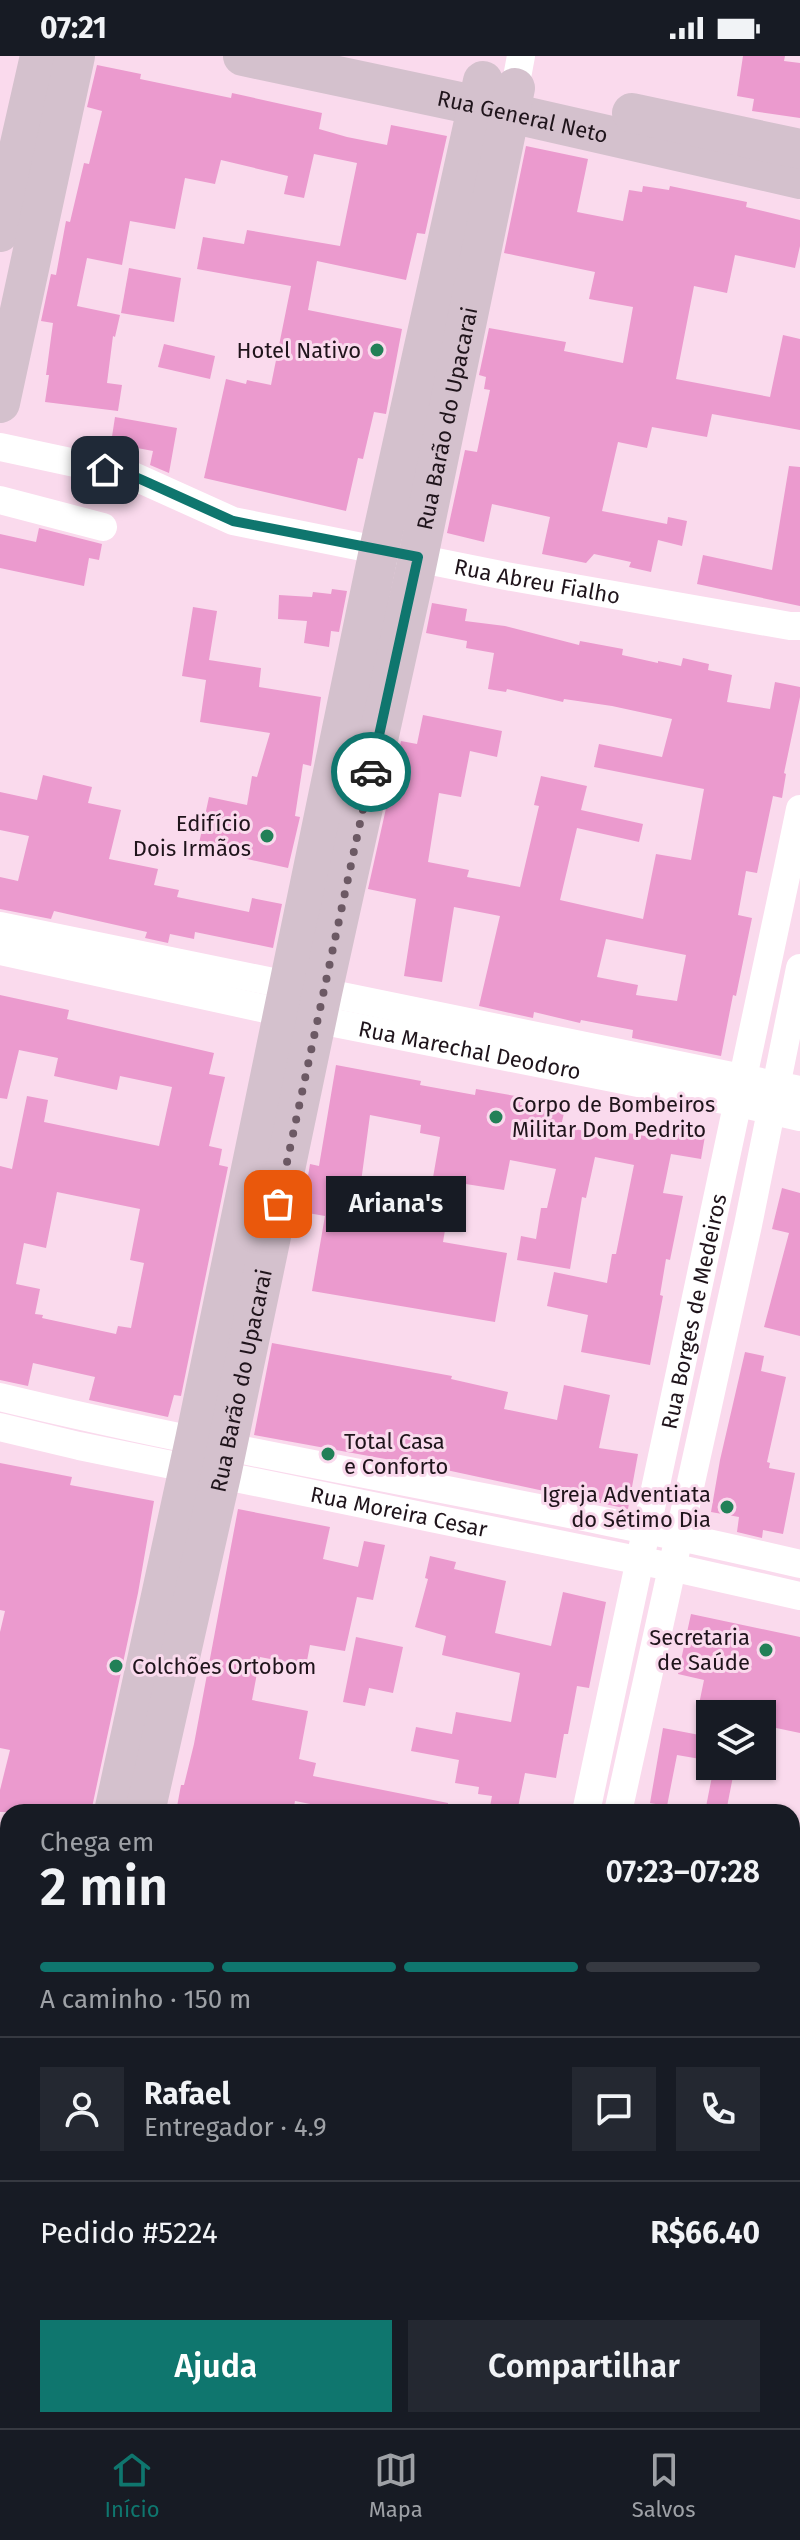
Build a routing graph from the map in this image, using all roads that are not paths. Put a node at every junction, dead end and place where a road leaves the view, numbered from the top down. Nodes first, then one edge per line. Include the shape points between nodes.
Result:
1 (40, 56) edge
2 (75, 56) edge
3 (243, 56) edge
4 (368, 56) edge
5 (302, 62) edge
6 (499, 83) edge
7 (712, 145) junction
8 (800, 149) edge
9 (800, 179) edge
10 (15, 220) edge
11 (0, 403) edge
12 (0, 447) edge
13 (0, 500) edge
14 (103, 527) dead end
15 (379, 550) junction
16 (418, 557) junction
17 (800, 626) edge
18 (346, 798) junction
19 (800, 809) edge
20 (0, 926) edge
21 (0, 951) edge
22 (84, 956) junction
23 (767, 970) junction
24 (799, 973) edge
25 (303, 1003) junction
26 (742, 1090) junction
27 (783, 1095) edge
28 (800, 1117) edge
29 (715, 1214) junction
30 (748, 1225) junction
31 (0, 1397) edge
32 (83, 1417) junction
33 (0, 1427) edge
34 (79, 1446) junction
35 (207, 1458) junction
36 (444, 1488) junction
37 (438, 1519) junction
38 (646, 1529) junction
39 (678, 1535) junction
40 (640, 1560) junction
41 (800, 1564) edge
42 (671, 1567) junction
43 (800, 1596) edge
44 (617, 1665) junction
45 (648, 1672) junction
46 (116, 1804) edge
47 (146, 1804) edge
48 (588, 1804) edge
49 (620, 1804) edge

1 - 10 street
2 - 10 street
3 - 5 street, Rua General Neto
4 - 6 street, Rua General Neto
5 - 6 street, Rua General Neto
6 - 7 street, Rua General Neto
6 - 15 street, Rua Barão do Upacarai
6 - 16 street, Rua Barão do Upacarai
7 - 8 street, Rua General Neto
7 - 9 street, Rua General Neto
10 - 11 street
12 - 15 street, Rua Abreu Fialho via 131,475 233,521
13 - 14 street
15 - 16 street, Rua Abreu Fialho
15 - 18 street, Rua Barão do Upacarai
16 - 17 street, Rua Abreu Fialho
16 - 18 street, Rua Barão do Upacarai
18 - 25 street, Rua Barão do Upacarai
19 - 23 street, Rua Borges de Medeiros
20 - 22 street, Rua Marechal Deodoro
21 - 22 street, Rua Marechal Deodoro
22 - 25 street, Rua Marechal Deodoro
23 - 24 street
23 - 26 street, Rua Borges de Medeiros
24 - 27 street, Rua Borges de Medeiros
25 - 26 street, Rua Marechal Deodoro
25 - 35 street, Rua Barão do Upacarai
26 - 27 street, Rua Marechal Deodoro
26 - 29 street, Rua Borges de Medeiros
27 - 28 street, Rua Marechal Deodoro
27 - 30 street, Rua Borges de Medeiros
29 - 30 street
29 - 38 street, Rua Borges de Medeiros
30 - 39 street, Rua Borges de Medeiros
31 - 32 street, Rua Moreira Cesar
32 - 34 street
32 - 35 street, Rua Moreira Cesar
33 - 34 street, Rua Moreira Cesar
34 - 35 street, Rua Moreira Cesar
35 - 36 street, Rua Moreira Cesar
35 - 37 street, Rua Moreira Cesar
35 - 46 street, Rua Barão do Upacarai
35 - 47 street, Rua Barão do Upacarai
36 - 37 street
36 - 38 street, Rua Moreira Cesar
37 - 40 street, Rua Moreira Cesar
38 - 39 street, Rua Moreira Cesar
38 - 40 street, Rua Borges de Medeiros
39 - 41 street, Rua Moreira Cesar
39 - 42 street, Rua Borges de Medeiros
40 - 42 street, Rua Moreira Cesar
40 - 44 street, Rua Borges de Medeiros
42 - 43 street, Rua Moreira Cesar
42 - 45 street, Rua Borges de Medeiros
44 - 45 street
44 - 48 street, Rua Borges de Medeiros
45 - 49 street, Rua Borges de Medeiros

